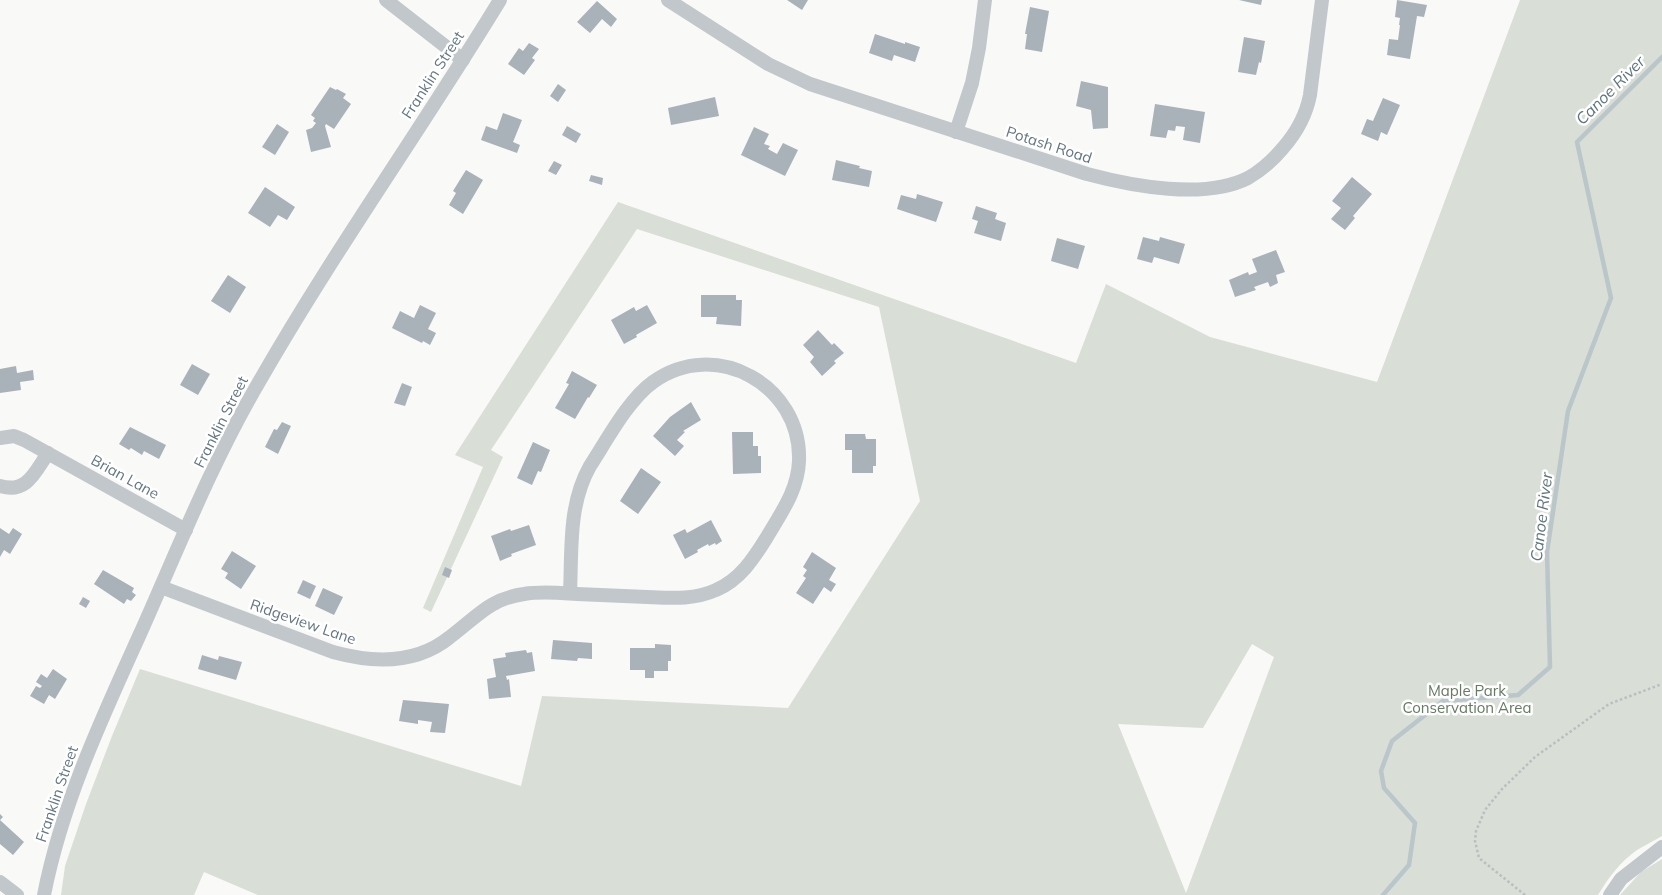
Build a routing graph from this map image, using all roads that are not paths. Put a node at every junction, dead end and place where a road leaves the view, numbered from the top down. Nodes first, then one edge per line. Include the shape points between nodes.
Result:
1 (386, 0) edge
2 (500, 0) edge
3 (668, 0) edge
4 (985, 0) edge
5 (1322, 0) edge
6 (464, 60) junction
7 (956, 132) junction
8 (0, 438) edge
9 (48, 453) junction
10 (0, 486) edge
11 (186, 530) junction
12 (161, 587) junction
13 (570, 593) junction
14 (1662, 846) edge
15 (0, 882) edge
16 (17, 895) edge
17 (44, 895) edge
18 (1610, 895) edge

1 - 6 street
2 - 6 street, Franklin Street
3 - 7 street, Potash Road via 795,79
4 - 7 street via 972,83
5 - 7 street, Potash Road via 1304,117 1273,159 1239,182 1205,189 1127,183 1087,174
6 - 11 street, Franklin Street via 262,376
8 - 9 street, Brian Lane via 19,437
9 - 10 street via 27,483 11,488
9 - 11 street, Brian Lane
11 - 12 street, Franklin Street
12 - 13 street, Ridgeview Lane via 333,652 394,660 433,648 449,639 500,599 525,594
12 - 17 street, Franklin Street via 82,766
13 - 13 street, Ridgeview Lane via 689,597 717,590 738,576 758,551 787,502 798,470 793,426 783,406 768,388 739,371 706,365 673,371 640,393 590,466 581,485 574,507
14 - 18 street via 1621,879
15 - 16 street

